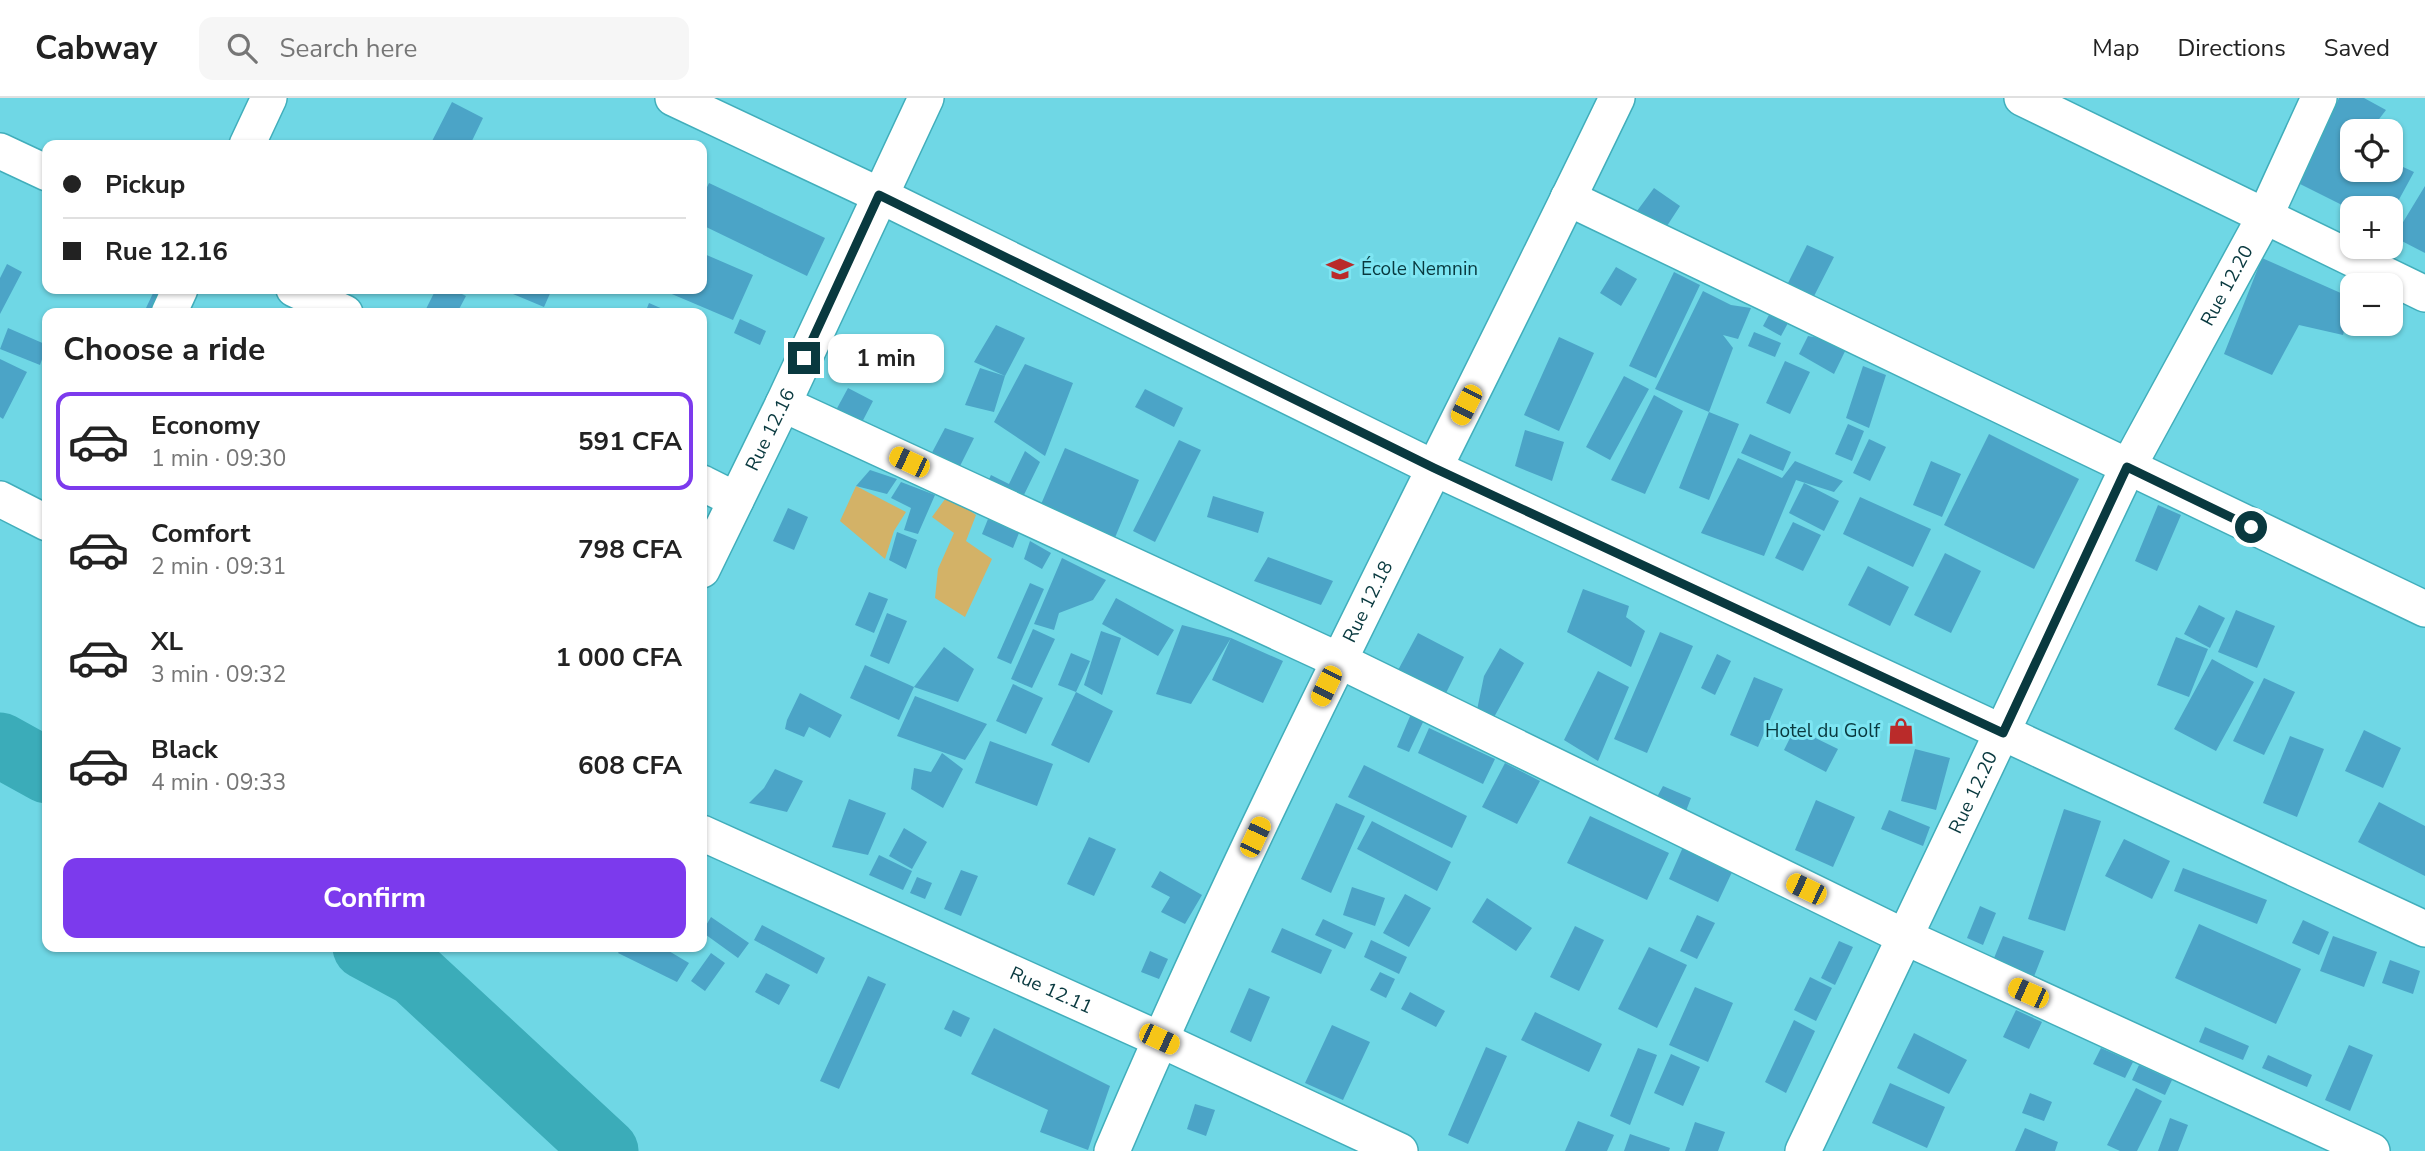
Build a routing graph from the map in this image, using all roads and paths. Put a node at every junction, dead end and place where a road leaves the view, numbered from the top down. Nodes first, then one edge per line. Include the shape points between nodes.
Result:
1 (269, 98) edge
2 (673, 98) edge
3 (926, 98) edge
4 (1616, 98) edge
5 (2022, 98) edge
6 (2319, 98) edge
7 (249, 140) edge
8 (0, 151) edge
9 (42, 171) edge
10 (879, 195) junction
11 (1568, 198) junction
12 (2265, 216) junction
13 (305, 294) edge
14 (2425, 294) edge
15 (334, 308) edge
16 (783, 404) junction
17 (2127, 467) junction
18 (1434, 468) junction
19 (707, 485) edge
20 (0, 499) edge
21 (736, 499) junction
22 (42, 520) edge
23 (707, 560) edge
24 (2425, 609) edge
25 (1338, 660) junction
26 (2003, 733) junction
27 (707, 835) edge
28 (2425, 929) edge
29 (1905, 937) junction
30 (1159, 1039) junction
31 (1112, 1151) edge
32 (1399, 1151) edge
33 (1803, 1151) edge
34 (2372, 1151) edge

1 - 7 street
2 - 10 street
3 - 10 street, Rue 12.16
4 - 11 street, Rue 12.18
5 - 12 street
6 - 12 street, Rue 12.20
8 - 9 street
10 - 16 street, Rue 12.16
10 - 18 street
11 - 17 street
11 - 18 street, Rue 12.18
12 - 14 street
12 - 17 street, Rue 12.20
13 - 15 street
16 - 21 street, Rue 12.16
16 - 25 street
17 - 24 street
17 - 26 street, Rue 12.20
18 - 25 street, Rue 12.18
18 - 26 street
19 - 21 street
20 - 22 street
21 - 23 street, Rue 12.16
25 - 29 street
25 - 30 street, Rue 12.18
26 - 28 street
26 - 29 street, Rue 12.20
27 - 30 street, Rue 12.11
29 - 33 street, Rue 12.20
29 - 34 street
30 - 31 street, Rue 12.18
30 - 32 street, Rue 12.11

